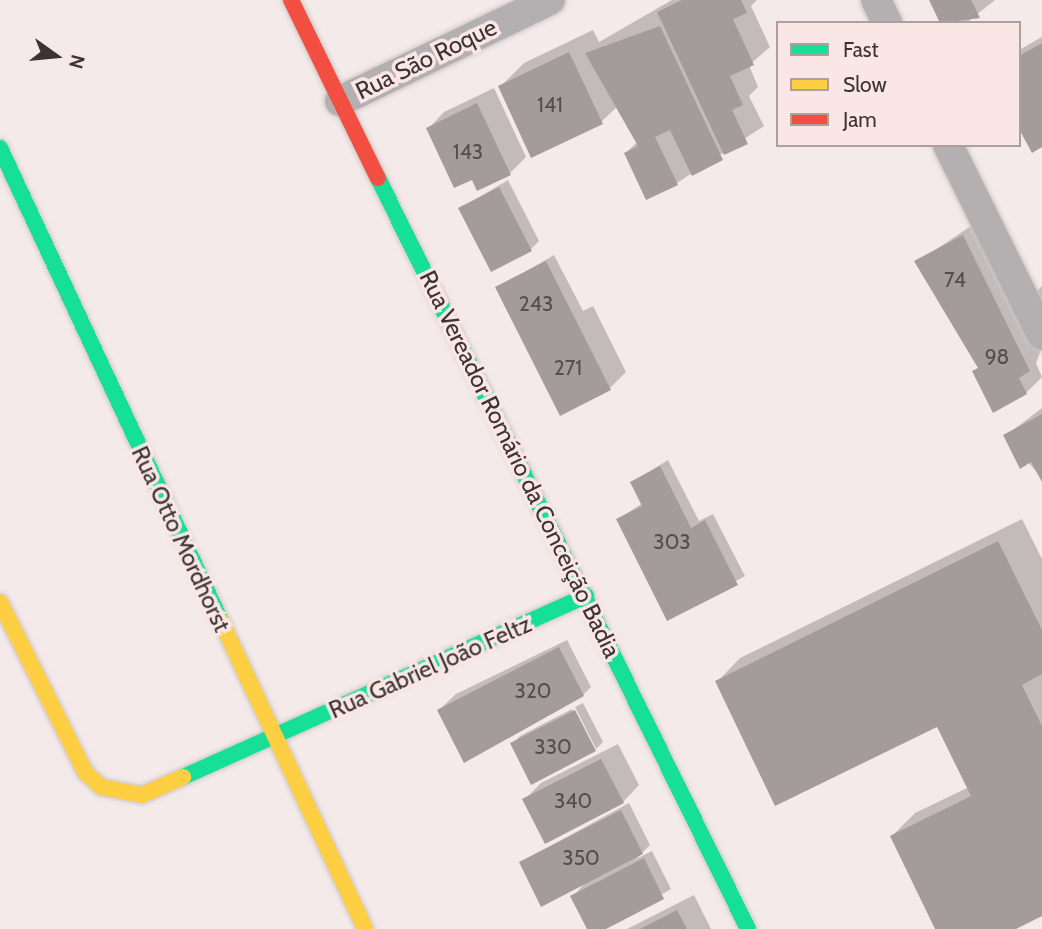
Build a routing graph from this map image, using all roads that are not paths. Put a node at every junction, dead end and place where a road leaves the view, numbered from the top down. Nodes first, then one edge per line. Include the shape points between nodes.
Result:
1 (291, 0) edge
2 (550, 0) edge
3 (876, 0) edge
4 (886, 21) edge
5 (340, 101) junction
6 (949, 147) edge
7 (0, 148) edge
8 (1042, 335) edge
9 (586, 596) junction
10 (0, 603) edge
11 (273, 737) junction
12 (365, 929) edge
13 (748, 929) edge

1 - 5 street, Rua Vereador Romário da Conceição Badia
2 - 5 street, Rua São Roque
3 - 4 street
5 - 9 street, Rua Vereador Romário da Conceição Badia
6 - 8 street
7 - 11 street, Rua Otto Mordhorst
9 - 11 street, Rua Gabriel João Feltz
9 - 13 street, Rua Vereador Romário da Conceição Badia
10 - 11 street, Rua Gabriel João Feltz via 85,772 101,788 142,795
11 - 12 street, Rua Otto Mordhorst

